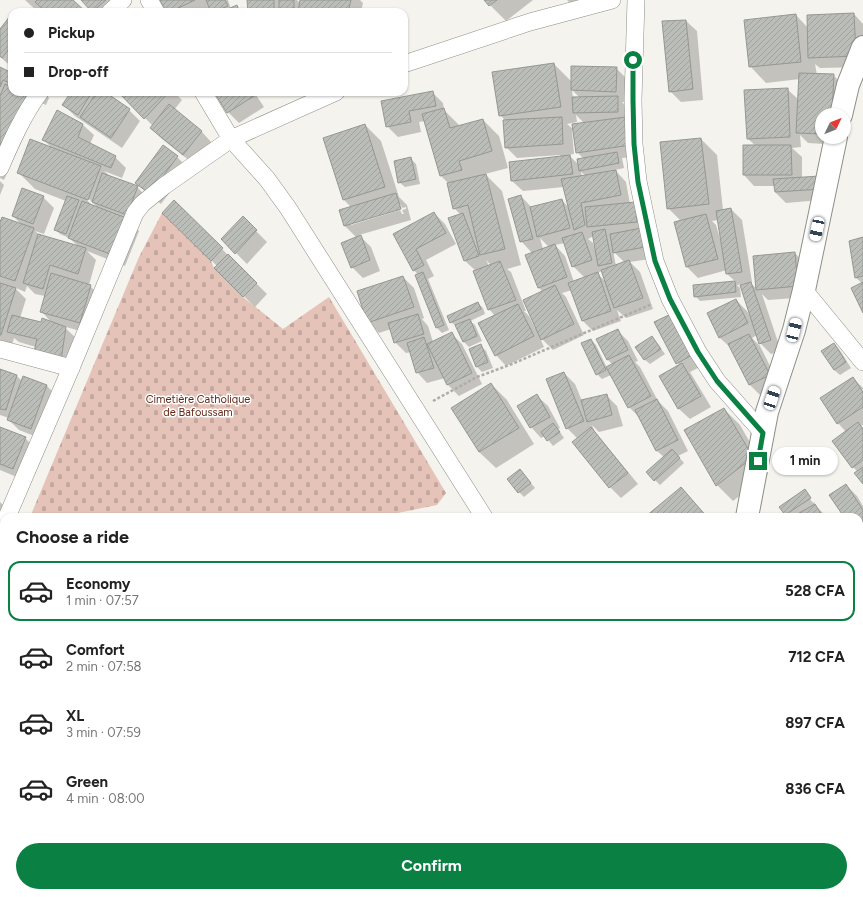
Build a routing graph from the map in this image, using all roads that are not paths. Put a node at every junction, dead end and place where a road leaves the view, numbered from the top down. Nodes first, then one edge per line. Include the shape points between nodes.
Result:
1 (123, 0) edge
2 (612, 0) edge
3 (636, 0) edge
4 (114, 8) edge
5 (863, 47) edge
6 (408, 63) edge
7 (37, 96) edge
8 (205, 96) edge
9 (327, 96) edge
10 (843, 108) edge
11 (231, 139) junction
12 (835, 144) edge
13 (0, 168) edge
14 (804, 290) junction
15 (0, 349) edge
16 (863, 362) edge
17 (71, 368) junction
18 (763, 433) junction
19 (9, 513) edge
20 (481, 513) edge
21 (748, 513) edge

1 - 4 street
2 - 6 street via 530,22
3 - 18 street via 634,144 638,182 655,261 698,352 717,381
5 - 10 street via 848,85
7 - 13 street via 12,140
8 - 11 street
9 - 11 street
11 - 17 street via 164,186 135,213
11 - 20 street via 277,192
12 - 14 street
14 - 16 street
14 - 18 street
15 - 17 street
17 - 19 street
18 - 21 street

